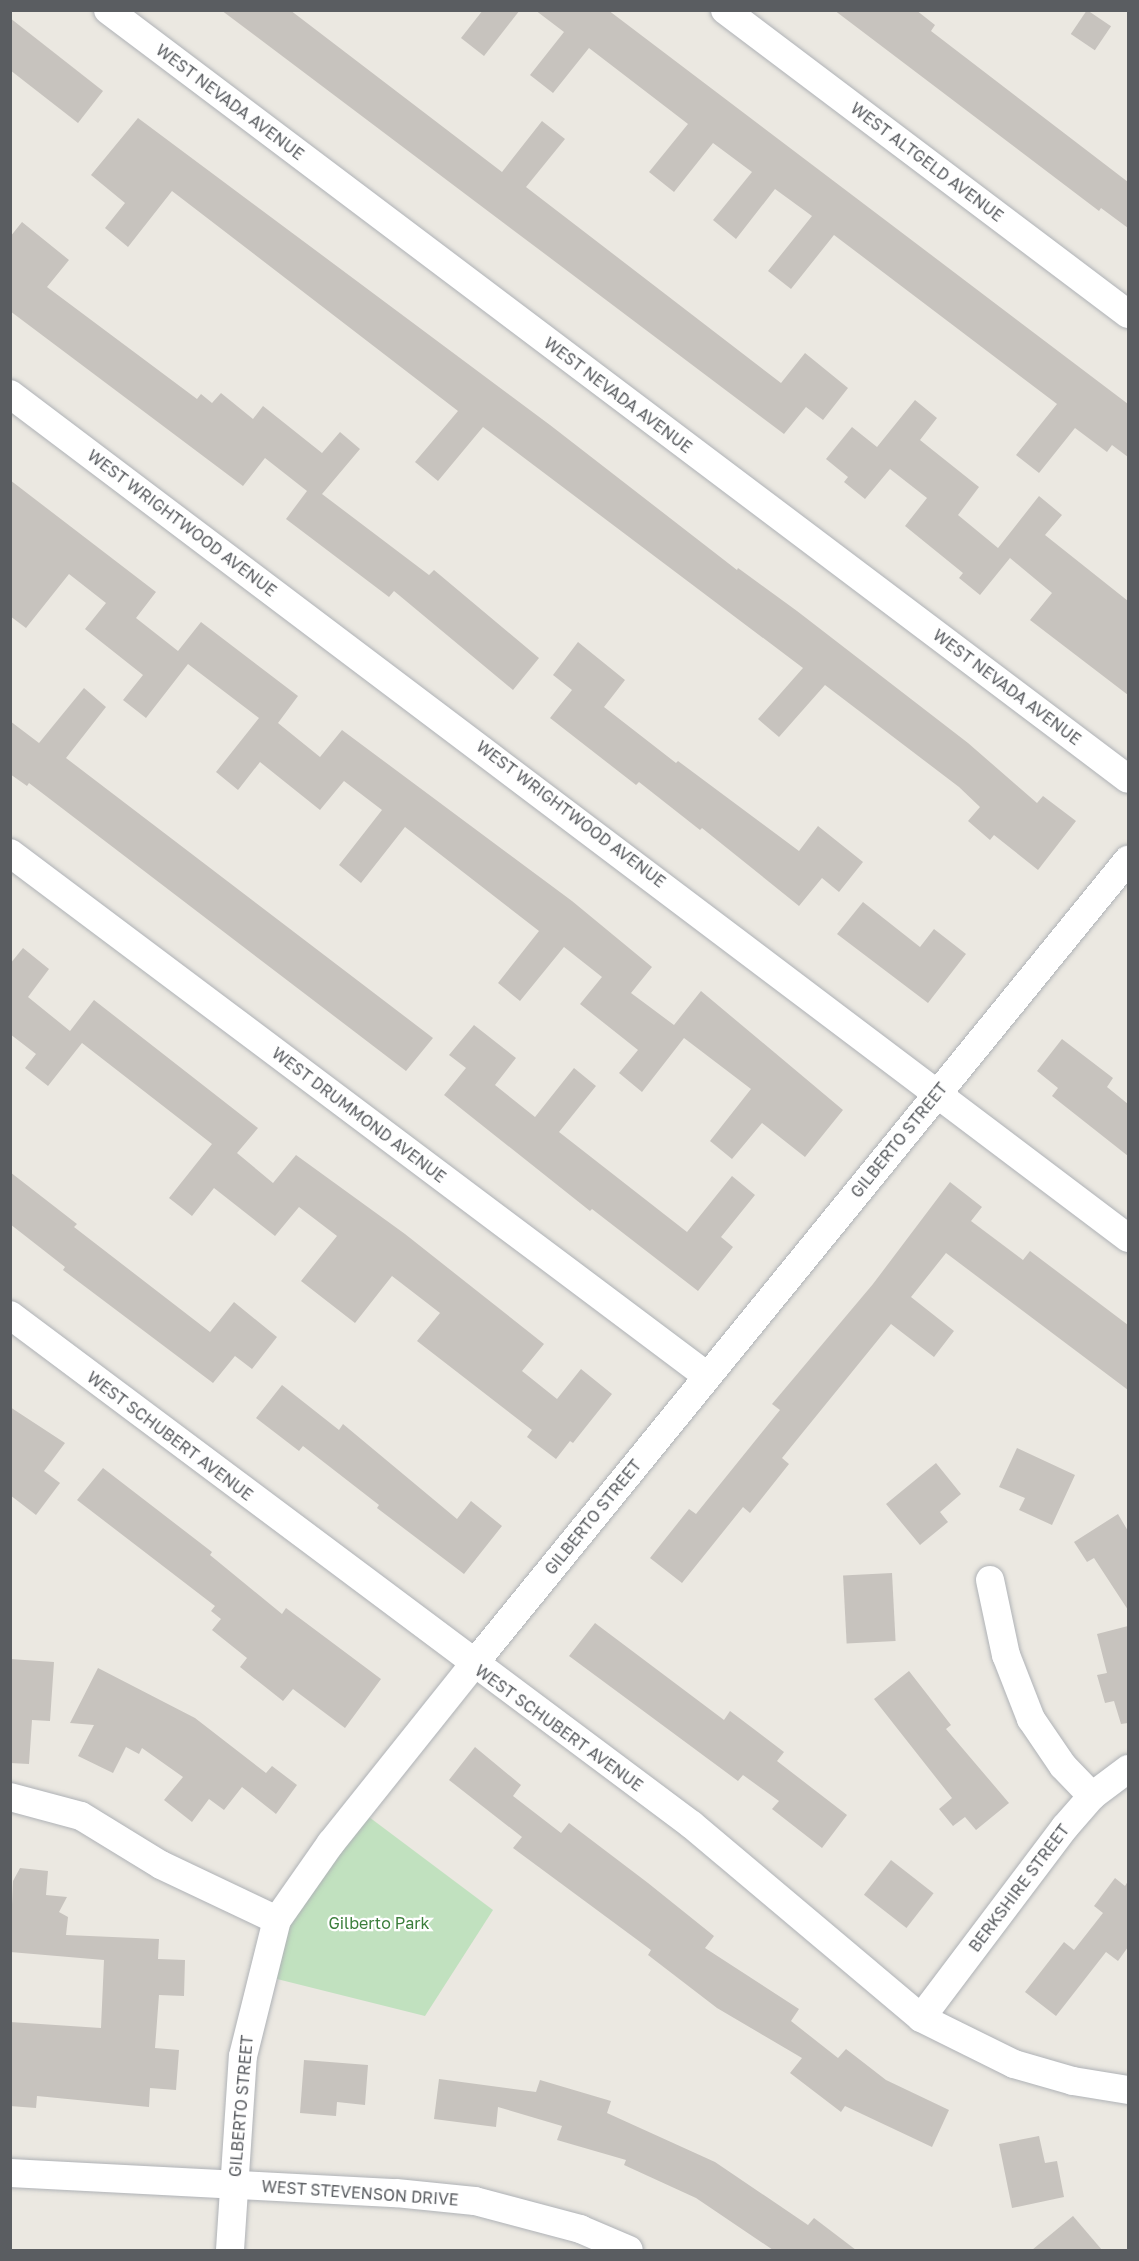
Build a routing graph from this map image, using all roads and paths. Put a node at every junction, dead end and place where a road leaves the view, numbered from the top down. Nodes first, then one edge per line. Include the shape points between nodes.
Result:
1 (108, 10) edge
2 (725, 10) edge
3 (1128, 314) edge
4 (10, 394) edge
5 (1128, 779) edge
6 (10, 853) edge
7 (1128, 860) edge
8 (939, 1091) junction
9 (1128, 1238) edge
10 (10, 1315) edge
11 (707, 1376) junction
12 (990, 1580) dead end
13 (473, 1665) junction
14 (1128, 1769) edge
15 (1092, 1796) junction
16 (10, 1797) edge
17 (277, 1920) junction
18 (921, 2018) junction
19 (1128, 2090) edge
20 (10, 2173) edge
21 (234, 2184) junction
22 (230, 2250) edge
23 (629, 2250) edge

1 - 5 street, WEST NEVADA AVENUE
2 - 3 street, WEST ALTGELD AVENUE
4 - 8 street, WEST WRIGHTWOOD AVENUE
6 - 11 street, WEST DRUMMOND AVENUE
7 - 8 street, GILBERTO STREET
8 - 9 street, WEST WRIGHTWOOD AVENUE
8 - 11 street, GILBERTO STREET
10 - 13 street, WEST SCHUBERT AVENUE
11 - 13 street, GILBERTO STREET
12 - 15 street via 1006,1655 1031,1719 1064,1766
13 - 17 street, GILBERTO STREET via 331,1843
13 - 18 street, WEST SCHUBERT AVENUE via 692,1825
14 - 15 street, BERKSHIRE STREET
15 - 18 street, BERKSHIRE STREET
16 - 17 street via 81,1816 162,1865
17 - 21 street, GILBERTO STREET via 243,2056
18 - 19 street, WEST SCHUBERT AVENUE via 1014,2064 1073,2081
20 - 21 street, WEST STEVENSON DRIVE
21 - 22 street, GILBERTO STREET
21 - 23 street, WEST STEVENSON DRIVE via 475,2201 579,2229

